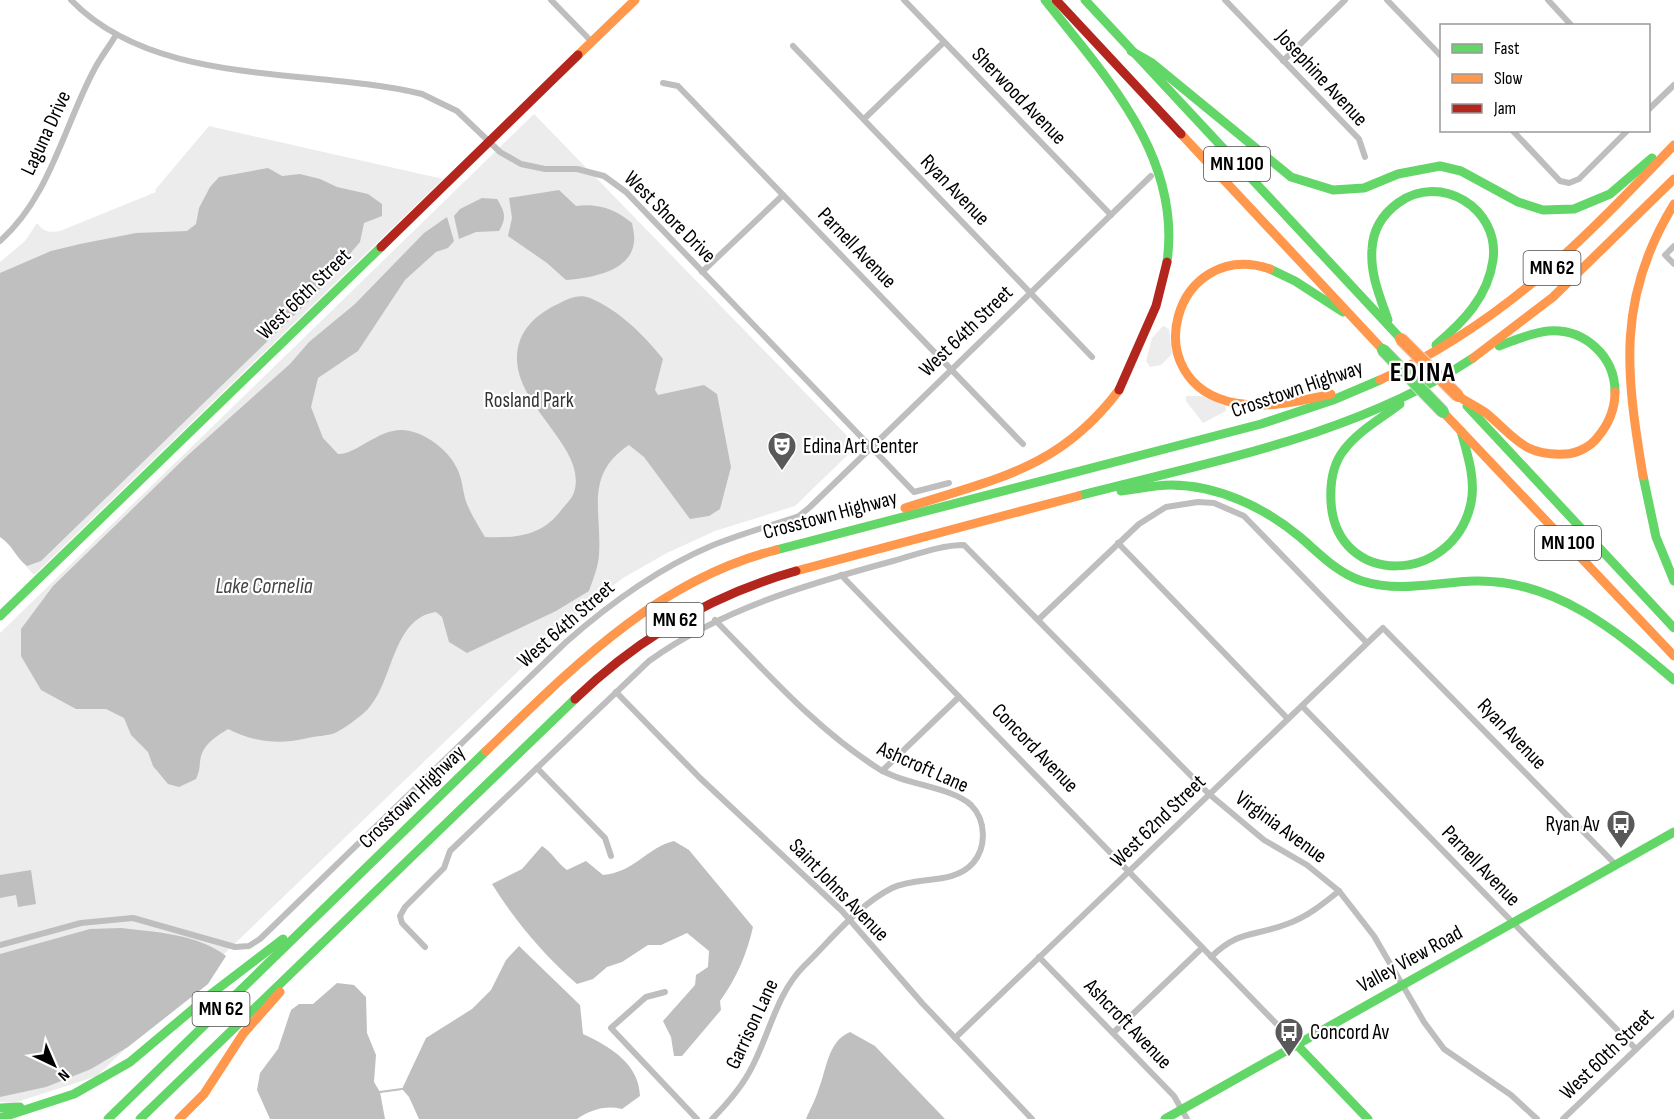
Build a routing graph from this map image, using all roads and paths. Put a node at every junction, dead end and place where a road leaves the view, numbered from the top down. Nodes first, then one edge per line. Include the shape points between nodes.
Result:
1 (71, 0) edge
2 (551, 0) edge
3 (634, 0) edge
4 (904, 0) edge
5 (1045, 0) edge
6 (1056, 0) edge
7 (1085, 0) edge
8 (1225, 0) edge
9 (1345, 0) edge
10 (1387, 0) edge
11 (1548, 0) edge
12 (1570, 24) edge
13 (116, 35) junction
14 (592, 42) junction
15 (944, 42) junction
16 (793, 46) dead end
17 (1131, 51) junction
18 (1440, 55) edge
19 (1283, 60) junction
20 (663, 83) dead end
21 (1674, 85) edge
22 (1650, 107) edge
23 (864, 119) junction
24 (1514, 132) edge
25 (1626, 132) edge
26 (1674, 140) edge
27 (490, 142) junction
28 (1674, 145) edge
29 (1365, 157) dead end
30 (1151, 177) dead end
31 (1674, 179) edge
32 (783, 195) junction
33 (1674, 204) edge
34 (1111, 215) junction
35 (0, 241) edge
36 (1674, 246) edge
37 (1674, 264) edge
38 (702, 272) junction
39 (1030, 292) junction
40 (1355, 318) junction
41 (1390, 326) junction
42 (1092, 357) dead end
43 (1463, 364) junction
44 (1410, 366) junction
45 (950, 369) junction
46 (1369, 386) junction
47 (1415, 393) junction
48 (1458, 396) junction
49 (1461, 431) junction
50 (1023, 444) dead end
51 (872, 447) junction
52 (949, 483) dead end
53 (1099, 491) junction
54 (828, 535) junction
55 (1118, 543) junction
56 (840, 575) junction
57 (1674, 581) edge
58 (0, 616) edge
59 (715, 620) junction
60 (1039, 620) junction
61 (1383, 627) joint
62 (1674, 628) edge
63 (1367, 643) junction
64 (1674, 656) edge
65 (1674, 680) edge
66 (616, 692) junction
67 (959, 697) junction
68 (1302, 706) junction
69 (1288, 719) junction
70 (537, 768) junction
71 (882, 771) junction
72 (1209, 794) junction
73 (1674, 832) edge
74 (611, 856) dead end
75 (1616, 865) junction
76 (1128, 872) junction
77 (1339, 891) junction
78 (334, 900) junction
79 (347, 918) junction
80 (850, 921) junction
81 (1514, 923) junction
82 (0, 945) edge
83 (425, 947) dead end
84 (1202, 948) junction
85 (1039, 957) junction
86 (1211, 957) junction
87 (1403, 985) junction
88 (665, 992) dead end
89 (1674, 1012) edge
90 (1113, 1033) junction
91 (955, 1038) junction
92 (1297, 1045) junction
93 (1636, 1049) junction
94 (39, 1106) junction
95 (0, 1108) edge
96 (1184, 1114) edge
97 (0, 1118) edge
98 (108, 1119) edge
99 (140, 1119) edge
100 (179, 1119) edge
101 (698, 1119) edge
102 (712, 1119) edge
103 (1032, 1119) edge
104 (1165, 1119) edge
105 (1368, 1119) edge
106 (1537, 1119) edge
107 (1563, 1119) edge

1 - 13 street, West Shore Drive
2 - 14 street
3 - 14 main road, West 66th Street
4 - 15 street, Sherwood Avenue
5 - 54 main road via 1119,95 1148,142 1162,175 1171,236 1166,276 1152,313 1115,396 1070,444 1023,469
6 - 40 main road, MN 100
7 - 17 main road, MN 100
8 - 19 street, Josephine Avenue
9 - 19 street
10 - 18 street
11 - 12 street
13 - 27 street, West Shore Drive via 146,49 193,62 422,94 457,111
13 - 35 street, Laguna Drive via 94,69 41,185
14 - 27 main road, West 66th Street
15 - 23 street
15 - 34 street, Sherwood Avenue
16 - 23 street, Ryan Avenue
17 - 26 main road via 1152,63 1291,177 1333,190 1364,188 1398,174 1440,166 1461,171 1518,202 1543,210 1574,208 1610,194
17 - 41 main road, MN 100
19 - 29 street, Josephine Avenue via 1359,139
20 - 32 street, Parnell Avenue via 678,87
21 - 22 street
23 - 39 street, Ryan Avenue
24 - 25 street via 1560,181 1569,183 1579,179
27 - 38 street, West Shore Drive via 521,165 577,169 604,176 626,192
27 - 58 main road, West 66th Street
28 - 44 main road, Crosstown Highway / MN 62 via 1595,227 1527,289 1474,328
30 - 34 street, West 64th Street
31 - 43 main road, Crosstown Highway / MN 62 via 1576,278 1513,330
32 - 38 street
32 - 45 street, Parnell Avenue
33 - 57 main road via 1640,280 1630,333 1628,377 1643,486 1656,537
34 - 39 street, West 64th Street
36 - 37 street via 1665,255
38 - 51 street, West Shore Drive
39 - 42 street, Ryan Avenue
39 - 45 street, West 64th Street
40 - 46 main road via 1265,267 1230,265 1213,269 1184,297 1173,330 1175,349 1197,387 1225,401 1284,404
40 - 49 main road, MN 100, bridge
41 - 44 main road via 1373,269 1372,246 1379,223 1395,204 1421,192 1444,191 1468,201 1479,209 1491,237 1489,280 1468,316
41 - 48 main road, MN 100, bridge
43 - 47 main road, Crosstown Highway / MN 62
43 - 48 main road via 1528,335 1565,332 1587,340 1608,362 1615,376 1617,406 1609,427 1595,440 1566,454 1549,455 1522,446 1486,414
44 - 46 main road, Crosstown Highway / MN 62
45 - 50 street, Parnell Avenue
45 - 51 street, West 64th Street
46 - 54 main road, Crosstown Highway / MN 62 via 1262,424
47 - 49 main road via 1346,447 1335,467 1330,493 1332,515 1353,551 1370,562 1400,567 1428,562 1447,548 1461,529 1471,501 1472,476
47 - 53 main road, Crosstown Highway / MN 62 via 1311,434
48 - 62 main road, MN 100
49 - 64 main road, MN 100
51 - 52 street, West Shore Drive via 914,492
51 - 82 street, West 64th Street via 800,516 711,546 607,607 249,946 212,942 133,918 81,923
53 - 65 main road via 1174,485 1227,496 1274,518 1351,578 1371,585 1406,589 1496,581 1541,589 1592,617
53 - 79 main road, Crosstown Highway / MN 62 via 776,577 720,597 676,620 616,661
54 - 78 main road, Crosstown Highway / MN 62 via 720,568 628,621 573,667
55 - 60 street
55 - 63 street via 1138,524 1166,507 1214,503 1229,509 1256,527
55 - 69 street
56 - 59 street
56 - 60 street, Virginia Avenue via 964,545
56 - 67 street, Concord Avenue
59 - 66 street via 676,641
59 - 71 street, Ashcroft Lane via 820,726
60 - 72 street, Virginia Avenue
61 - 63 street, West 62nd Street
61 - 75 street, Ryan Avenue
63 - 68 street, West 62nd Street
66 - 70 street
66 - 80 street, Saint Johns Avenue
67 - 71 street
67 - 76 street, Concord Avenue
68 - 69 street, West 62nd Street
68 - 81 street, Parnell Avenue
69 - 72 street, West 62nd Street
70 - 74 street via 605,838
70 - 83 street via 450,851 444,868 405,907 400,915 402,923
71 - 80 street, Ashcroft Lane via 962,798 979,816 983,841 976,858 963,871 893,888
72 - 76 street, West 62nd Street
72 - 77 street, Virginia Avenue via 1263,840 1306,865
73 - 75 main road, Valley View Road
75 - 81 main road, Valley View Road
76 - 84 street, Concord Avenue
76 - 85 street, West 62nd Street
77 - 86 street via 1304,917 1243,934
77 - 87 street, Virginia Avenue via 1361,916
78 - 94 main road via 130,1062 74,1094
78 - 98 main road, Crosstown Highway / MN 62
79 - 99 main road, Crosstown Highway / MN 62
79 - 100 main road via 243,1034 204,1094
80 - 91 street, Saint Johns Avenue
80 - 102 street, Garrison Lane via 792,979 753,1066 740,1088
81 - 87 main road, Valley View Road
81 - 93 street, Parnell Avenue
84 - 86 street, Concord Avenue
84 - 90 street
85 - 90 street, Ashcroft Avenue
85 - 91 street, West 62nd Street
86 - 92 street
87 - 92 main road, Valley View Road
87 - 106 street, Virginia Avenue via 1444,1049 1511,1095
88 - 101 street via 646,997 611,1028
89 - 93 street, West 60th Street
90 - 96 street, Ashcroft Avenue via 1174,1096
91 - 103 street, Saint Johns Avenue
92 - 96 main road, Valley View Road
92 - 105 main road
93 - 107 street, West 60th Street
94 - 95 main road
94 - 97 main road
96 - 104 main road, Valley View Road

